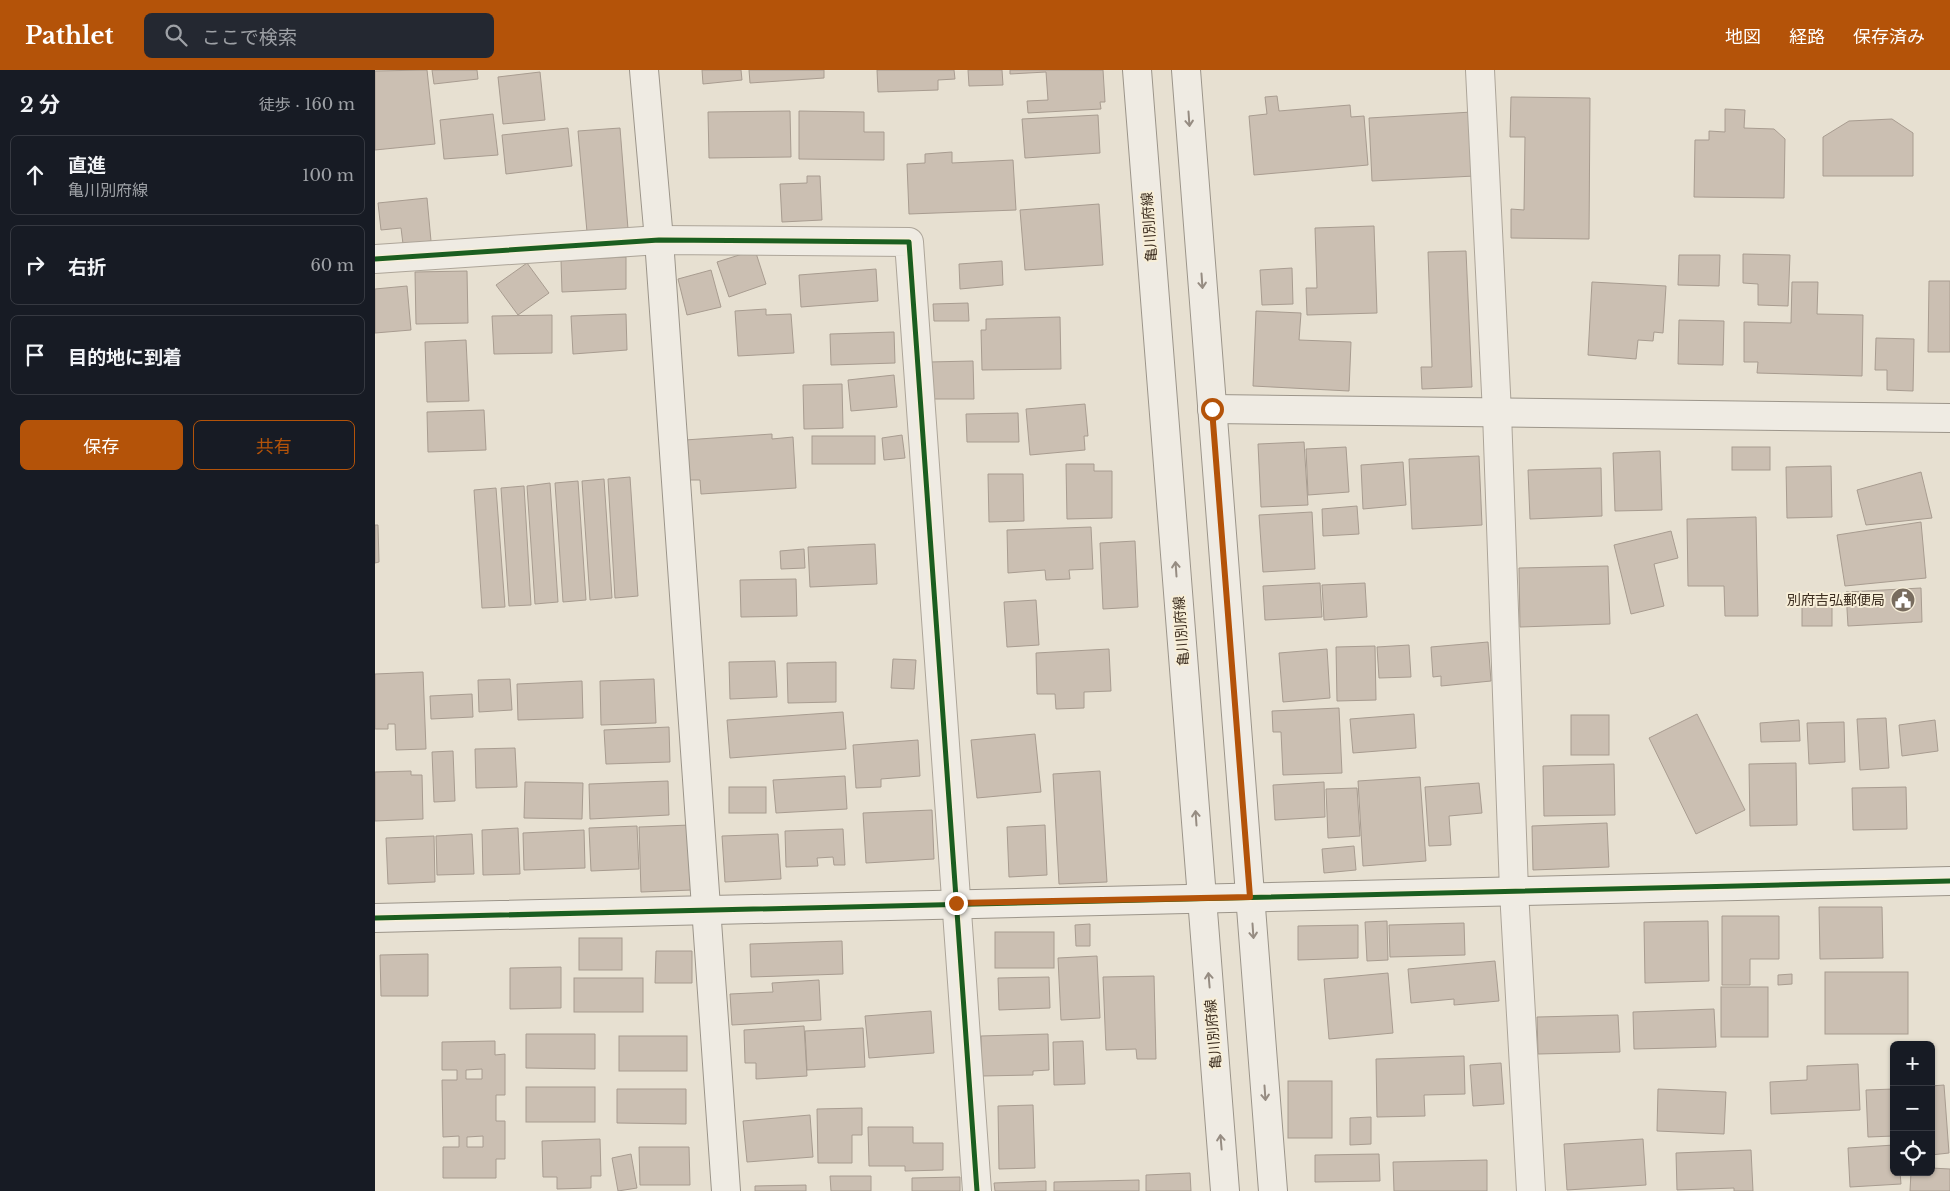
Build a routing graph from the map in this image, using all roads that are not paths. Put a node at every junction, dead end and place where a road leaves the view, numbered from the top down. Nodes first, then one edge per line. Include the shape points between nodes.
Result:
1 (644, 70) edge
2 (1137, 70) edge
3 (1186, 70) edge
4 (1480, 70) edge
5 (659, 240) junction
6 (375, 259) edge
7 (1212, 409) junction
8 (1497, 413) junction
9 (1950, 418) edge
10 (1950, 881) edge
11 (1515, 891) junction
12 (1250, 897) junction
13 (1202, 898) junction
14 (956, 903) junction
15 (706, 909) junction
16 (375, 918) edge
17 (726, 1191) edge
18 (977, 1191) edge
19 (1225, 1191) edge
20 (1273, 1191) edge
21 (1531, 1191) edge

1 - 5 street
13 -> 2 street, 亀川別府線
3 -> 7 street
4 - 8 street
5 - 6 street
5 - 14 street via 909,242
5 - 15 street
7 - 8 street
7 - 12 street
8 - 9 street
8 - 11 street
10 - 11 street
11 - 12 street
11 - 21 street
12 - 13 street
12 -> 20 street
13 - 14 street
19 -> 13 street, 亀川別府線
14 - 15 street
14 - 18 street
15 - 16 street
15 - 17 street

